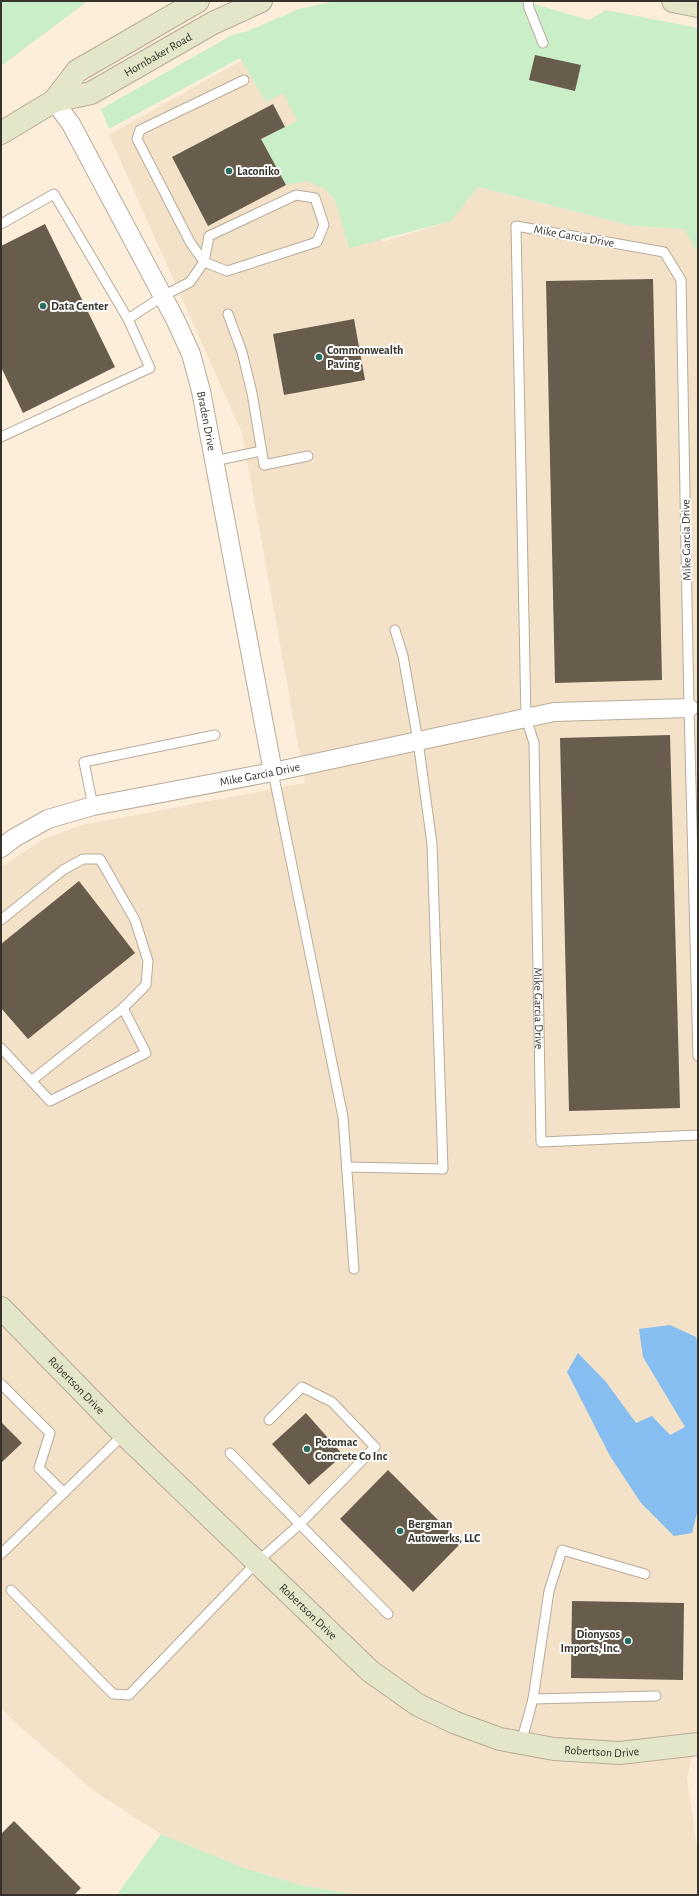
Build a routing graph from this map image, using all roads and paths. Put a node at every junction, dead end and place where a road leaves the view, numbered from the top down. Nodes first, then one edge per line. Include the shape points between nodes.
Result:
1 (198, 1) edge
2 (261, 1) edge
3 (528, 1) edge
4 (673, 1) edge
5 (698, 6) edge
6 (543, 43) dead end
7 (244, 80) dead end
8 (54, 101) junction
9 (1, 133) edge
10 (1, 224) edge
11 (204, 262) junction
12 (163, 296) junction
13 (228, 314) dead end
14 (128, 319) junction
15 (1, 437) edge
16 (261, 451) junction
17 (308, 456) dead end
18 (214, 461) junction
19 (395, 630) dead end
20 (689, 708) junction
21 (526, 718) junction
22 (215, 735) dead end
23 (418, 741) junction
24 (273, 772) junction
25 (93, 806) junction
26 (1, 848) edge
27 (1, 920) edge
28 (123, 1008) junction
29 (1, 1048) edge
30 (698, 1056) edge
31 (31, 1081) junction
32 (698, 1135) edge
33 (347, 1167) junction
34 (354, 1269) dead end
35 (1, 1308) edge
36 (1, 1384) edge
37 (269, 1420) dead end
38 (124, 1434) junction
39 (230, 1453) dead end
40 (64, 1493) junction
41 (300, 1524) junction
42 (1, 1554) edge
43 (257, 1562) junction
44 (645, 1574) dead end
45 (10, 1590) dead end
46 (388, 1614) dead end
47 (656, 1696) dead end
48 (533, 1699) junction
49 (521, 1743) junction
50 (698, 1744) edge

1 - 8 street, Hornbaker Road via 76,71
2 - 8 street, Hornbaker Road via 213,23 91,93
3 - 6 lane
4 - 5 street
7 - 11 lane via 140,130 137,139 190,242
8 - 9 street, Hornbaker Road
8 - 12 street, Braden Drive via 72,124
10 - 14 lane via 54,194
11 - 11 lane via 227,271 317,242 324,225 315,198 296,195 209,236
11 - 12 lane via 190,282
12 - 14 lane
12 - 18 street, Braden Drive via 191,354 201,390
13 - 16 lane via 242,352
14 - 15 lane via 150,368
16 - 17 lane via 264,465
16 - 18 lane
18 - 24 street, Braden Drive
19 - 23 lane via 403,656
20 - 21 street, Mike Garcia Drive via 554,712
20 - 21 lane, Mike Garcia Drive via 681,280 664,252 516,226
20 - 30 lane, Mike Garcia Drive
21 - 23 street, Mike Garcia Drive
21 - 32 lane, Mike Garcia Drive via 534,743 541,1142
22 - 25 lane via 84,762
23 - 24 street, Mike Garcia Drive
23 - 33 lane via 432,844 443,1169
24 - 25 street, Mike Garcia Drive
24 - 33 lane via 343,1117
25 - 26 street, Mike Garcia Drive via 48,819
27 - 28 lane via 63,870 83,859 100,859 135,920 148,961 146,986
28 - 31 lane
28 - 31 lane via 146,1053 50,1101
29 - 31 lane
33 - 34 lane
35 - 38 street, Robertson Drive
36 - 40 lane via 50,1433 39,1468
37 - 41 lane via 302,1387 332,1402 375,1447
38 - 40 lane
38 - 43 street, Robertson Drive
39 - 41 lane
40 - 42 lane
41 - 43 lane
41 - 46 lane
43 - 45 lane via 129,1695 113,1694
43 - 49 street, Robertson Drive via 370,1671 418,1705 456,1723 500,1739
44 - 48 lane via 562,1550 549,1591
47 - 48 lane
48 - 49 lane
49 - 50 street, Robertson Drive via 554,1749 620,1753

